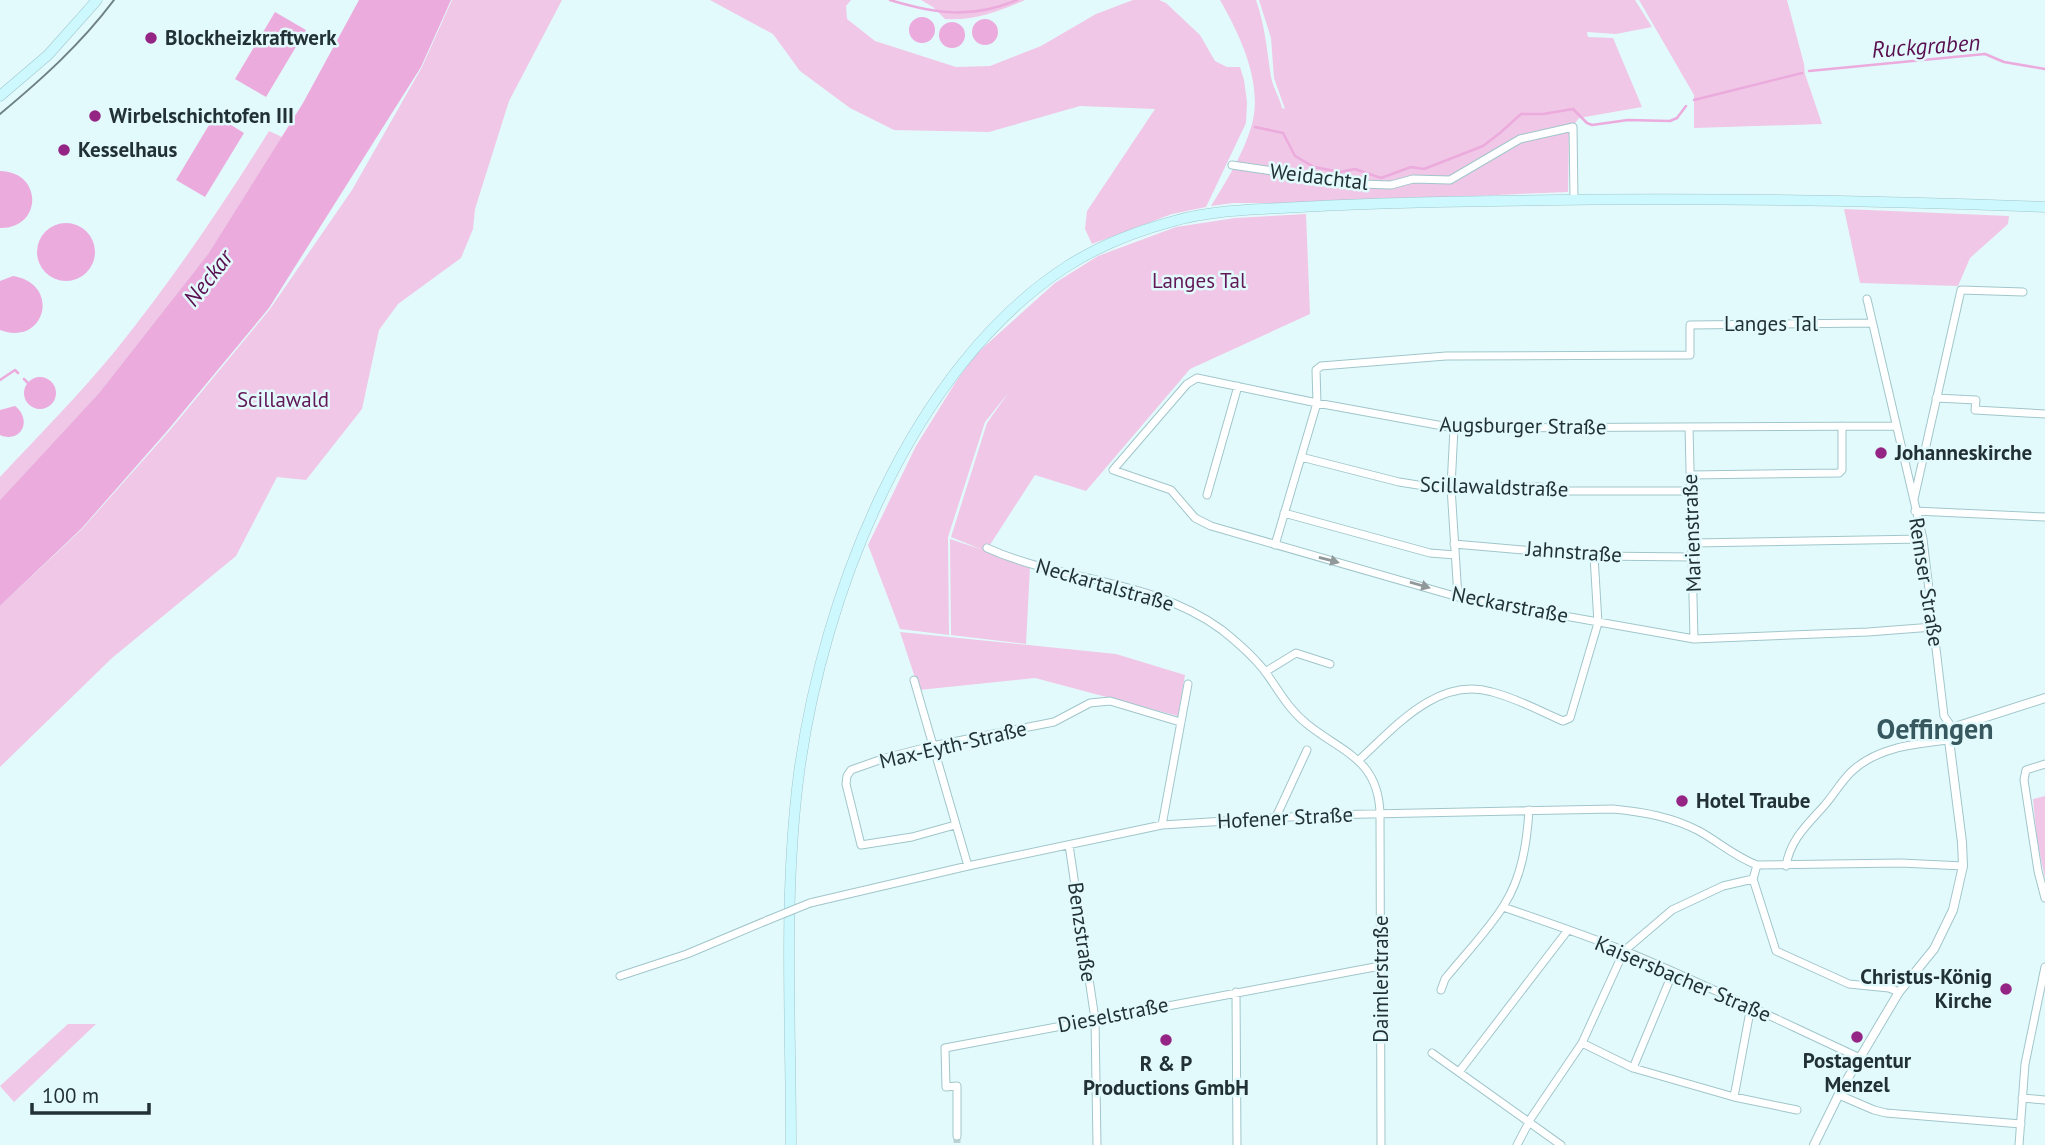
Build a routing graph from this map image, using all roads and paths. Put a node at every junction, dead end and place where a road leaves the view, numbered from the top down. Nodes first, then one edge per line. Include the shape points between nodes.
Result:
1 (97, 0) edge
2 (0, 96) edge
3 (1232, 165) dead end
4 (1574, 199) junction
5 (2045, 207) edge
6 (2023, 292) dead end
7 (1867, 299) dead end
8 (1872, 323) junction
9 (1238, 386) junction
10 (1937, 398) junction
11 (1317, 404) junction
12 (2045, 414) edge
13 (1689, 426) junction
14 (1842, 426) junction
15 (1896, 426) junction
16 (1454, 428) junction
17 (1301, 457) junction
18 (1113, 470) joint
19 (1690, 475) junction
20 (1451, 487) junction
21 (1690, 491) junction
22 (1207, 495) dead end
23 (1913, 502) junction
24 (1915, 511) junction
25 (1284, 513) junction
26 (2045, 517) edge
27 (1923, 539) junction
28 (1693, 543) junction
29 (1454, 544) junction
30 (1275, 545) junction
31 (987, 548) dead end
32 (1455, 555) junction
33 (1594, 556) junction
34 (1694, 557) junction
35 (1458, 597) junction
36 (1598, 622) junction
37 (1933, 627) junction
38 (1694, 639) junction
39 (1329, 664) dead end
40 (1265, 672) junction
41 (914, 680) dead end
42 (1188, 684) dead end
43 (2045, 698) edge
44 (1180, 722) junction
45 (1953, 729) junction
46 (1949, 740) junction
47 (932, 746) junction
48 (1307, 750) dead end
49 (1359, 760) junction
50 (2045, 764) edge
51 (1529, 810) junction
52 (1380, 813) junction
53 (1276, 817) junction
54 (955, 825) junction
55 (1162, 825) junction
56 (1069, 845) junction
57 (1757, 865) junction
58 (968, 866) junction
59 (1786, 866) junction
60 (1963, 866) junction
61 (1753, 880) junction
62 (2045, 896) edge
63 (1503, 906) junction
64 (1568, 930) junction
65 (1623, 951) junction
66 (1380, 966) junction
67 (2045, 967) edge
68 (1673, 972) junction
69 (620, 976) dead end
70 (1441, 990) dead end
71 (1236, 992) junction
72 (1899, 992) junction
73 (1751, 1006) junction
74 (1095, 1019) junction
75 (1582, 1043) junction
76 (1432, 1053) dead end
77 (1860, 1058) junction
78 (1633, 1068) junction
79 (1459, 1072) junction
80 (1839, 1095) junction
81 (1734, 1097) junction
82 (2022, 1098) junction
83 (2045, 1100) edge
84 (1797, 1110) dead end
85 (1528, 1123) junction
86 (2021, 1124) junction
87 (957, 1136) tunnel mouth
88 (791, 1145) edge
89 (1097, 1145) edge
90 (1237, 1145) edge
91 (1381, 1145) edge
92 (1517, 1145) edge
93 (1561, 1145) edge
94 (1814, 1145) edge
95 (2020, 1145) edge

1 - 2 main road via 48,55
3 - 4 street, Weidachtal via 1361,184 1450,180 1520,139 1573,127
4 - 5 main road
4 - 88 main road via 1234,211 1171,221 1106,245 1067,266 1018,303 971,350 930,409 861,542 816,682 799,772 789,904
6 - 10 street, Remser Straße via 1961,290
7 - 8 street
8 - 11 street, Langes Tal via 1690,325 1690,355 1446,356 1321,366 1315,376
8 - 15 street
9 - 11 street, Augsburger Straße
9 - 18 street, Augsburger Straße via 1197,377 1191,380
9 - 22 street
10 - 12 street via 1976,400 1975,410
10 - 23 street, Remser Straße
11 - 16 street, Augsburger Straße
11 - 17 street
13 - 14 street, Augsburger Straße
13 - 16 street, Augsburger Straße
13 - 19 street, Marienstraße
14 - 15 street, Augsburger Straße
14 - 19 street via 1839,474
15 - 23 street
16 - 20 street
17 - 20 street, Scillawaldstraße via 1399,482
17 - 25 street
18 - 30 street, Neckarstraße via 1171,490 1195,518 1211,526
19 - 21 street, Marienstraße
20 - 21 street, Scillawaldstraße
20 - 29 street
21 - 28 street, Marienstraße
23 - 24 street, Remser Straße
24 - 26 street
24 - 27 street, Remser Straße
25 - 30 street
25 - 32 street
27 - 28 street
27 - 37 street, Remser Straße
28 - 34 street, Marienstraße
29 - 32 street
29 - 33 street, Jahnstraße
30 -> 35 street, Neckarstraße
31 - 40 street, Neckartalstraße via 1183,607 1224,632
32 - 35 street
33 - 34 street, Jahnstraße
33 - 36 street
34 - 38 street, Marienstraße
35 - 36 street, Neckarstraße
36 - 38 street, Neckarstraße
36 - 49 street via 1568,720 1493,692 1460,690 1442,694 1410,714
37 - 38 street, Neckarstraße
37 - 45 street, Remser Straße via 1944,716
39 - 40 street via 1296,653
40 - 49 street, Neckartalstraße via 1306,724
41 - 47 street
42 - 44 street
43 - 45 street
44 - 47 street, Max-Eyth-Straße via 1110,701 1090,703 1054,722
44 - 55 street
45 - 46 street
46 - 59 street via 1887,751 1861,764 1796,837
46 - 60 street
47 - 54 street
47 - 54 street, Max-Eyth-Straße via 851,770 846,784 861,845
48 - 53 street
49 - 52 street, Neckartalstraße via 1377,786
50 - 62 street via 2026,769 2024,780
51 - 52 street, Hofener Straße
51 - 57 street, Hofener Straße via 1614,809 1656,814 1700,832
51 - 63 street via 1522,860
52 - 53 street, Hofener Straße
52 - 66 street, Daimlerstraße
53 - 55 street, Hofener Straße
54 - 58 street
55 - 56 street, Hofener Straße
56 - 58 street, Hofener Straße
56 - 74 street, Benzstraße
57 - 59 street
57 - 61 street
58 - 69 street, Hofener Straße, bridge via 810,903
59 - 60 street
60 - 72 street via 1947,926
61 - 65 street via 1723,886 1672,910
61 - 72 street via 1776,951 1849,984
63 - 64 street, Kaisersbacher Straße
63 - 70 street
64 - 65 street, Kaisersbacher Straße
64 - 79 street
65 - 68 street, Kaisersbacher Straße
65 - 75 street
66 - 71 street, Dieselstraße
66 - 91 street, Daimlerstraße
67 - 82 street
68 - 73 street, Kaisersbacher Straße
68 - 78 street
71 - 74 street, Dieselstraße
71 - 90 street
72 - 77 street
73 - 77 street, Kaisersbacher Straße
73 - 81 street
74 - 87 street, Dieselstraße via 946,1048 946,1087 957,1086
74 - 89 street, Benzstraße
75 - 78 street
75 - 85 street
76 - 79 street
77 - 80 street
78 - 81 street
79 - 85 street
80 - 86 street via 1886,1113
80 - 94 street
81 - 84 street
82 - 83 street
82 - 86 street
85 - 92 street
85 - 93 street
86 - 95 street

